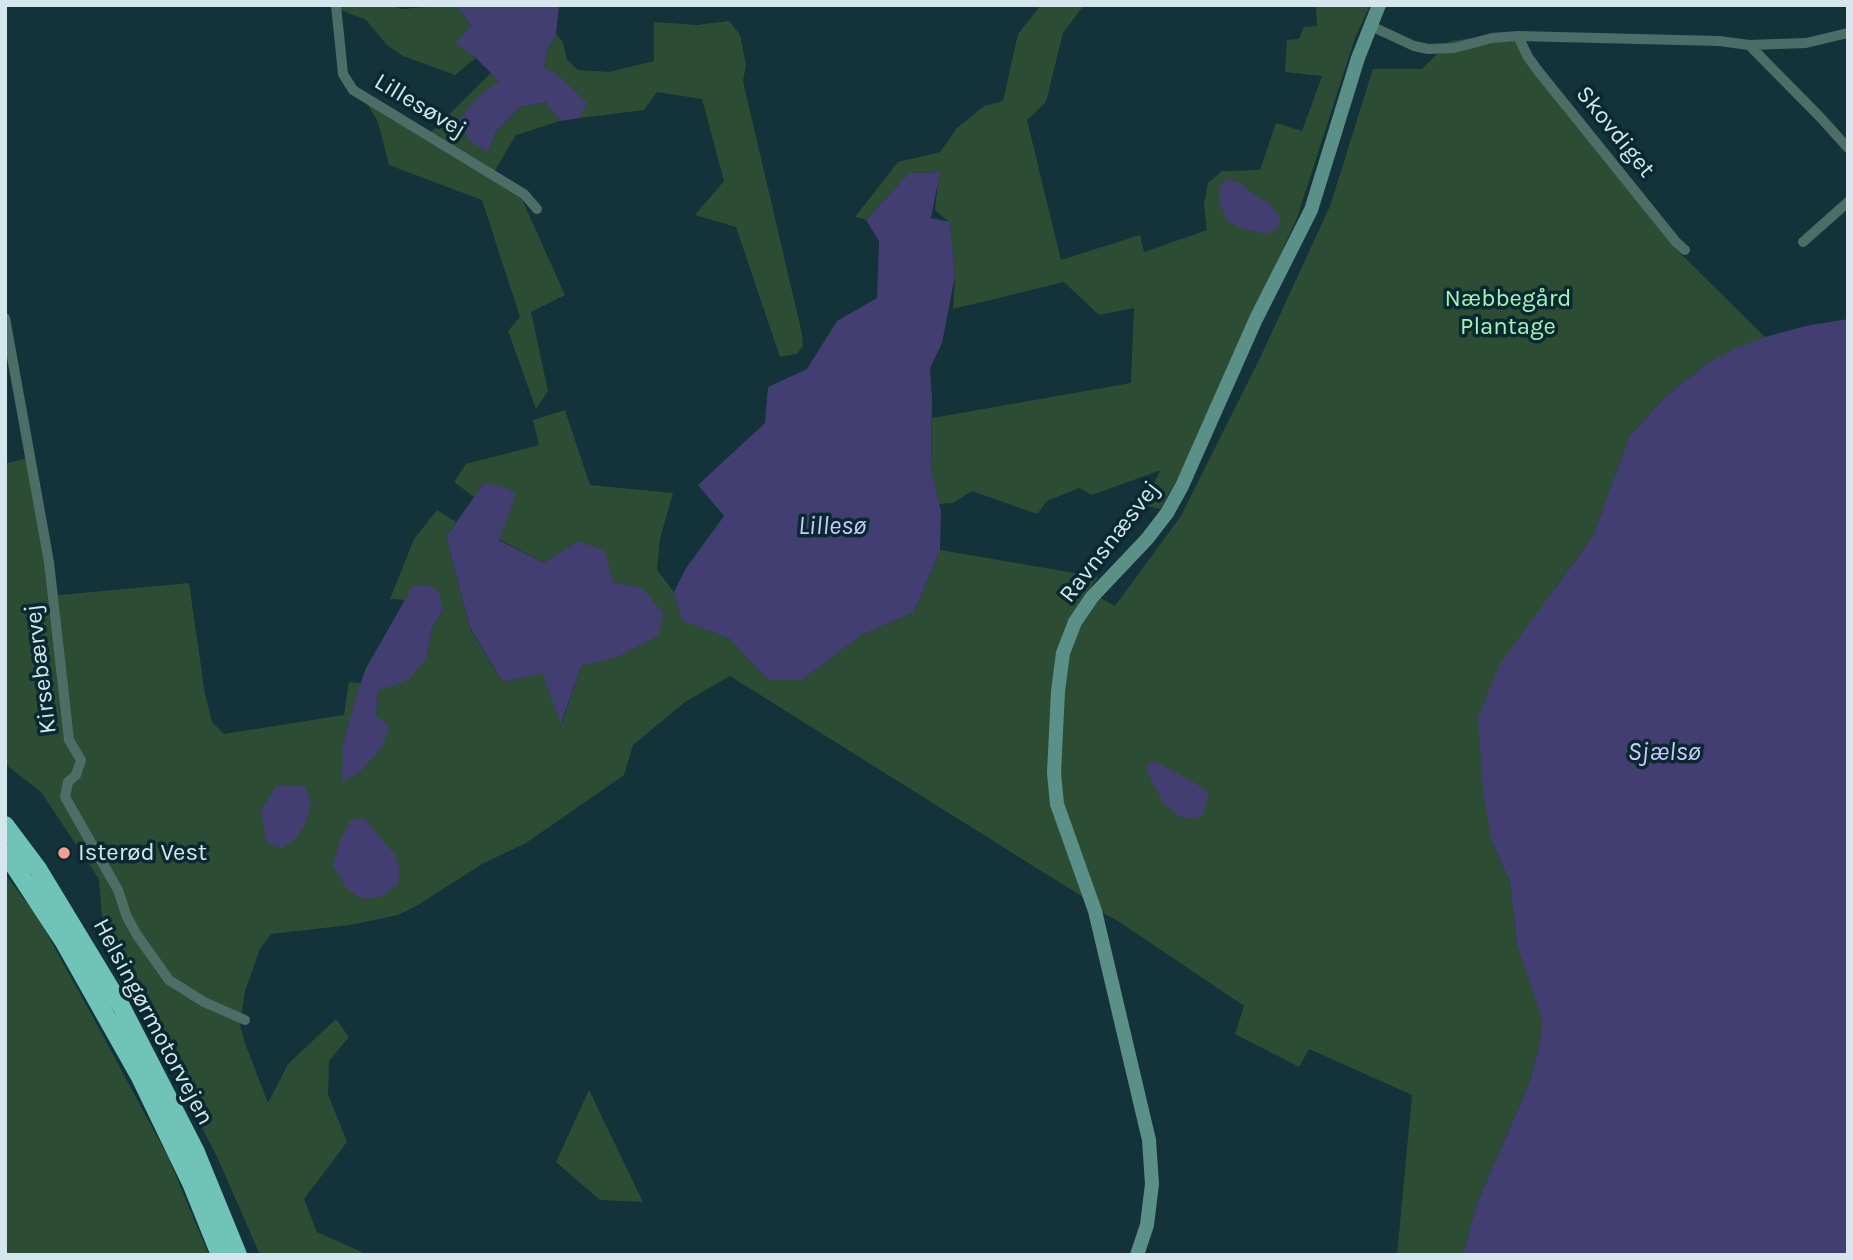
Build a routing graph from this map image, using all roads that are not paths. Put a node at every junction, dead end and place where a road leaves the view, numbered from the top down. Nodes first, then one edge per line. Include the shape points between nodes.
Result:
1 (336, 5) edge
2 (1379, 5) edge
3 (1371, 26) junction
4 (1848, 33) edge
5 (1518, 36) junction
6 (1749, 45) junction
7 (1848, 148) edge
8 (1848, 202) edge
9 (537, 209) dead end
10 (1803, 242) dead end
11 (1685, 250) dead end
12 (5, 318) edge
13 (5, 825) edge
14 (5, 852) edge
15 (245, 1020) dead end
16 (220, 1255) edge
17 (238, 1255) edge
18 (1137, 1255) edge

1 - 9 street, Lillesøvej via 343,74 354,90 524,194
2 - 3 main road, Ravnsnæsvej
3 - 5 street via 1428,49
3 - 18 main road, Ravnsnæsvej via 1311,210 1256,319 1182,486 1147,539 1092,597 1075,622 1063,653 1054,773 1057,804 1095,911 1149,1140 1152,1184 1147,1225
4 - 6 street via 1806,43
5 - 6 street
5 - 11 street, Skovdiget via 1539,72
6 - 7 street
8 - 10 street
12 - 15 street, Kirsebærvej via 50,562 69,740 81,760 65,797 118,890 137,935 169,981
13 - 17 highway, Helsingørmotorvejen via 38,869 121,1006 195,1150
14 - 16 highway, Helsingørmotorvejen via 64,942 140,1077

